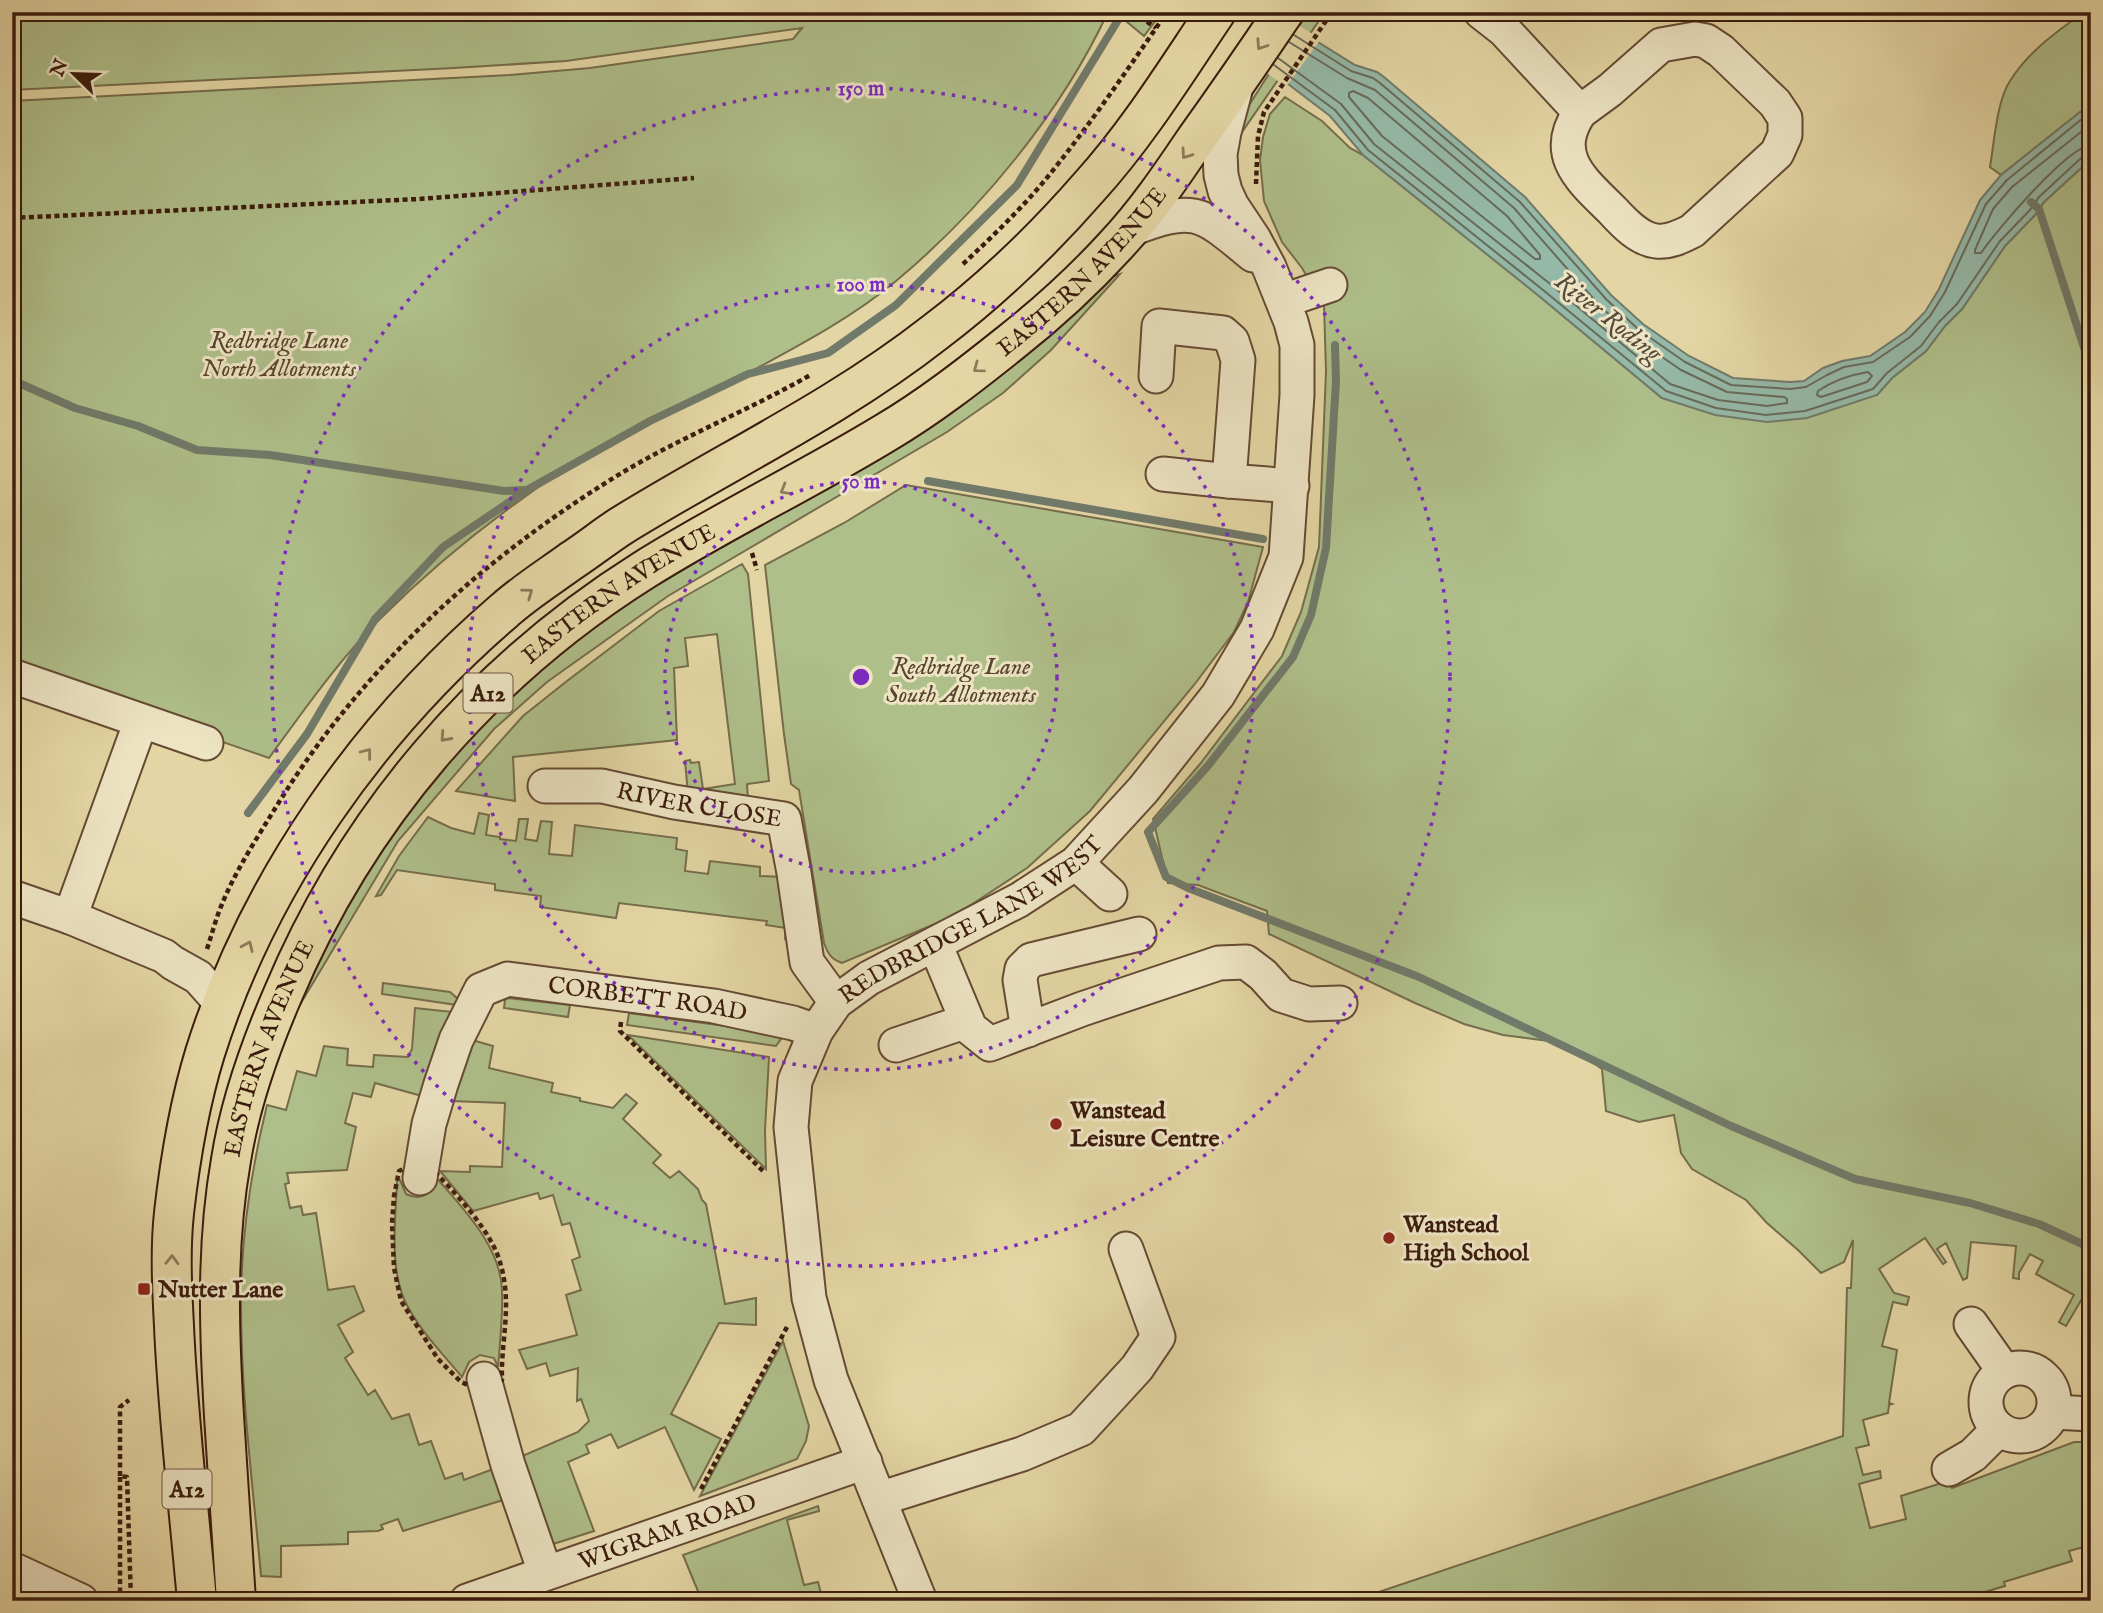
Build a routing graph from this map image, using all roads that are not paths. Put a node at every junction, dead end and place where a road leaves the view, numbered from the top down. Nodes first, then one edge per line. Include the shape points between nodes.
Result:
1 (1216, 12) edge
2 (1284, 12) edge
3 (1481, 12) edge
4 (1239, 78) junction
5 (1580, 112) junction
6 (1129, 230) junction
7 (1269, 267) junction
8 (1330, 285) dead end
9 (1283, 300) junction
10 (1156, 376) dead end
11 (1163, 474) dead end
12 (1230, 481) junction
13 (1292, 486) junction
14 (12, 676) edge
15 (141, 720) junction
16 (206, 743) dead end
17 (545, 786) dead end
18 (1076, 863) junction
19 (1110, 894) dead end
20 (14, 903) edge
21 (70, 917) junction
22 (1139, 934) dead end
23 (935, 944) junction
24 (836, 1002) junction
25 (1340, 1003) dead end
26 (222, 1004) junction
27 (967, 1021) junction
28 (1028, 1030) junction
29 (816, 1031) junction
30 (895, 1045) dead end
31 (422, 1169) road end
32 (1126, 1249) dead end
33 (1971, 1325) dead end
34 (2004, 1371) junction
35 (176, 1377) junction
36 (485, 1386) road end
37 (2054, 1412) junction
38 (2091, 1414) edge
39 (1998, 1429) junction
40 (865, 1462) junction
41 (1949, 1469) dead end
42 (879, 1499) junction
43 (12, 1569) edge
44 (545, 1572) junction
45 (81, 1601) edge
46 (170, 1601) edge
47 (197, 1601) edge
48 (236, 1601) edge
49 (467, 1601) edge
50 (920, 1601) edge

26 -> 1 highway, EASTERN AVENUE / A12 via 279,883 329,802 378,738 440,672 507,608 618,527 866,383 1009,271 1091,186
2 -> 4 highway, EASTERN AVENUE / A12
3 - 5 street via 1504,30
4 -> 6 highway, EASTERN AVENUE / A12
4 - 7 street, REDBRIDGE LANE WEST via 1224,132 1221,175 1232,206
5 - 5 street via 1568,145 1578,176 1631,228 1656,241 1692,231 1777,153 1785,135 1785,118 1775,103 1721,51 1695,39 1661,45
6 - 7 street, REDBRIDGE LANE WEST via 1162,217 1193,215 1221,228
6 -> 48 highway, EASTERN AVENUE / A12 via 1066,297 960,382 889,431 647,568 584,611 476,704 374,825 330,896 272,1019 231,1157 219,1281
7 - 9 street, REDBRIDGE LANE WEST
8 - 9 street
9 - 13 street, REDBRIDGE LANE WEST via 1297,345
10 - 12 street via 1159,327 1218,331 1233,341 1238,360
11 - 12 street
12 - 13 street
13 - 18 street, REDBRIDGE LANE WEST via 1286,557 1257,629 1218,695 1143,790
14 - 15 street
15 - 16 street
15 - 21 street
17 - 24 street, RIVER CLOSE via 602,786 784,819 807,962
18 - 19 street
18 - 23 street, REDBRIDGE LANE WEST via 1019,900
20 - 21 street
21 - 26 street via 164,956 198,976
22 - 28 street via 1031,960 1022,969 1020,980
23 - 24 street, REDBRIDGE LANE WEST via 869,978
23 - 27 street
24 - 29 street, REDBRIDGE LANE WEST
25 - 28 street via 1309,1004 1281,995 1246,962 1219,963
35 -> 26 highway, EASTERN AVENUE / A12 via 174,1218 186,1133
27 - 28 street via 990,1044
27 - 30 street
29 - 31 street, CORBETT ROAD via 714,1006 508,979 481,990 456,1040 429,1124
29 - 40 street, REDBRIDGE LANE WEST via 794,1081 790,1127 800,1233 809,1297 831,1380
32 - 42 street via 1158,1337 1137,1368 1081,1429 1022,1454
33 - 34 street
34 - 37 street via 2026,1368 2046,1378 2052,1388
34 - 39 street via 1995,1378 1985,1399
35 - 46 highway, A12
35 - 47 highway, EASTERN AVENUE / A12
36 - 44 street
37 - 38 street
37 - 39 street via 2031,1435 2008,1435
39 - 41 street via 1973,1455
40 - 42 street, REDBRIDGE LANE WEST
40 - 44 street, WIGRAM ROAD
42 - 50 street, REDBRIDGE LANE WEST
43 - 45 street
44 - 49 street, WIGRAM ROAD

